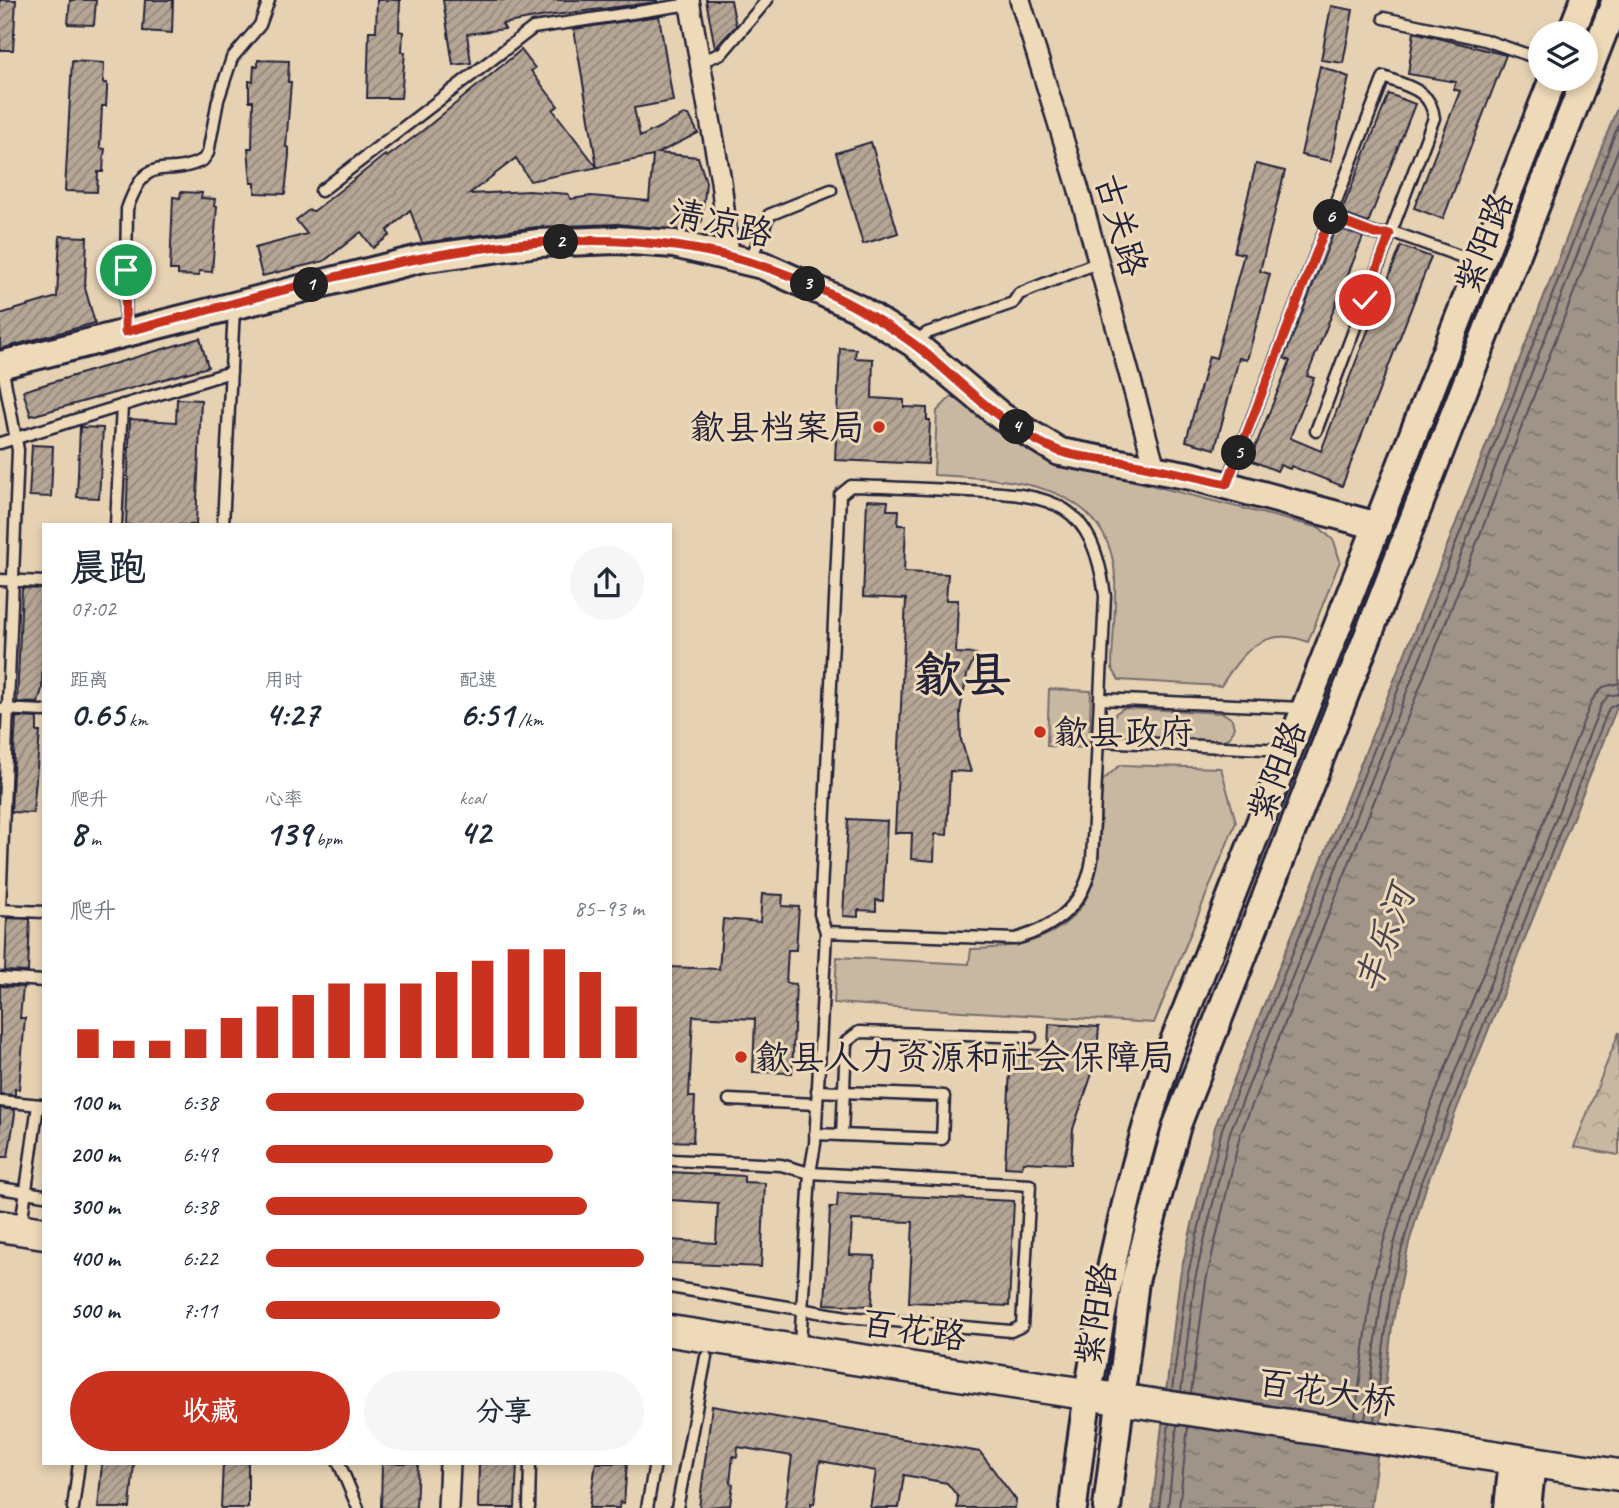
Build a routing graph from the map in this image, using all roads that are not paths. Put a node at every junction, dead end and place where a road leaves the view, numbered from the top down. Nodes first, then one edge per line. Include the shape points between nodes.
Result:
1 (269, 0) edge
2 (767, 0) edge
3 (1020, 0) edge
4 (1584, 0) edge
5 (1616, 0) edge
6 (690, 2) edge
7 (1384, 18) dead end
8 (1576, 21) edge
9 (1528, 55) edge
10 (700, 62) junction
11 (1548, 91) edge
12 (831, 190) dead end
13 (321, 191) dead end
14 (1330, 217) junction
15 (1390, 234) junction
16 (739, 258) junction
17 (1099, 262) junction
18 (1480, 264) junction
19 (235, 304) junction
20 (125, 332) junction
21 (913, 343) junction
22 (1, 365) edge
23 (231, 372) junction
24 (122, 405) junction
25 (1316, 431) dead end
26 (16, 438) junction
27 (0, 443) edge
28 (1155, 468) junction
29 (1227, 484) junction
30 (116, 523) edge
31 (223, 523) edge
32 (1378, 526) junction
33 (0, 580) edge
34 (13, 580) junction
35 (42, 582) edge
36 (1100, 699) junction
37 (1306, 708) junction
38 (4, 710) edge
39 (42, 711) edge
40 (1097, 741) junction
41 (1289, 751) junction
42 (0, 910) edge
43 (42, 912) edge
44 (825, 932) junction
45 (0, 978) edge
46 (42, 981) edge
47 (1031, 1037) dead end
48 (817, 1091) junction
49 (844, 1092) junction
50 (729, 1100) dead end
51 (0, 1101) edge
52 (817, 1104) junction
53 (41, 1105) edge
54 (816, 1134) junction
55 (842, 1135) junction
56 (672, 1160) edge
57 (810, 1173) junction
58 (0, 1188) edge
59 (26, 1192) junction
60 (42, 1195) edge
61 (16, 1233) edge
62 (42, 1252) edge
63 (672, 1287) edge
64 (802, 1310) junction
65 (672, 1331) edge
66 (799, 1351) junction
67 (672, 1352) edge
68 (706, 1357) junction
69 (1087, 1405) junction
70 (1131, 1412) junction
71 (79, 1465) edge
72 (340, 1465) edge
73 (450, 1465) edge
74 (530, 1465) edge
75 (655, 1465) edge
76 (1619, 1475) edge
77 (1514, 1479) edge
78 (1619, 1495) edge
79 (73, 1508) edge
80 (358, 1508) edge
81 (448, 1508) edge
82 (529, 1508) edge
83 (647, 1508) edge
84 (677, 1508) edge
85 (1073, 1508) edge
86 (1107, 1508) edge

1 - 20 lane via 260,24 232,58 208,153 203,160 151,170 134,191 127,209
2 - 10 lane via 722,53
3 - 17 street, 古关路
4 - 8 main road
5 - 70 main road, 紫阳路 via 1177,1125 1138,1269
6 - 10 street
6 - 13 lane via 533,28
7 - 9 lane via 1485,40
10 - 16 street via 720,181
11 - 18 main road, 紫阳路
12 - 16 lane via 769,215
14 - 15 lane via 1375,234
14 - 15 lane via 1384,77 1426,93 1434,118
14 - 29 lane
15 - 18 lane
15 - 25 lane
16 - 19 main road, 清凉路 via 646,241 511,246 419,259
16 - 21 main road, 清凉路 via 825,292
17 - 21 lane via 1019,294 1013,303 927,333
17 - 28 street, 古关路
18 - 32 main road, 紫阳路
19 - 20 main road, 清凉路
19 - 23 lane
20 - 22 main road, 清凉路
21 - 28 main road, 清凉路 via 1002,417 1060,452
22 - 26 lane
23 - 24 lane
23 - 31 lane
24 - 26 lane
24 - 30 lane
26 - 27 lane
26 - 34 lane
28 - 29 main road, 清凉路
29 - 32 main road, 清凉路
32 - 37 main road, 紫阳路
33 - 34 lane
34 - 35 lane
34 - 38 lane
36 - 37 lane
36 - 40 lane
36 - 44 lane via 1105,596 1101,568 1092,540 1067,511 1030,494 851,486 840,495 820,914
37 - 41 main road, 紫阳路
38 - 39 lane
38 - 42 lane
40 - 41 lane
40 - 44 lane via 1090,871 1076,902 1059,920 1038,932 1003,940
41 - 69 main road, 紫阳路 via 1169,1054 1147,1122 1125,1199
42 - 43 lane
44 - 48 lane
45 - 46 lane
47 - 49 lane via 859,1032 846,1042
48 - 49 lane
48 - 52 lane
49 - 55 lane
49 - 55 lane via 944,1096 942,1139
50 - 52 lane
51 - 53 lane
52 - 54 lane
53 - 59 lane
54 - 55 lane
54 - 57 lane
56 - 57 lane via 781,1165
57 - 64 lane
57 - 64 lane via 1030,1185 1022,1326 1011,1331
58 - 59 lane
59 - 60 lane
59 - 61 lane
61 - 62 main road
63 - 64 lane
64 - 66 lane
65 - 66 main road, 百花路
66 - 69 main road, 百花路
67 - 68 main road, 百花路
68 - 69 main road, 百花路
68 - 84 lane
69 - 70 main road, 百花路
69 - 85 main road, 紫阳路
70 - 77 main road, 百花大桥
70 - 86 main road, 紫阳路
71 - 79 lane
72 - 80 lane
73 - 81 street
74 - 82 lane
75 - 83 lane
76 - 77 main road
77 - 78 main road

